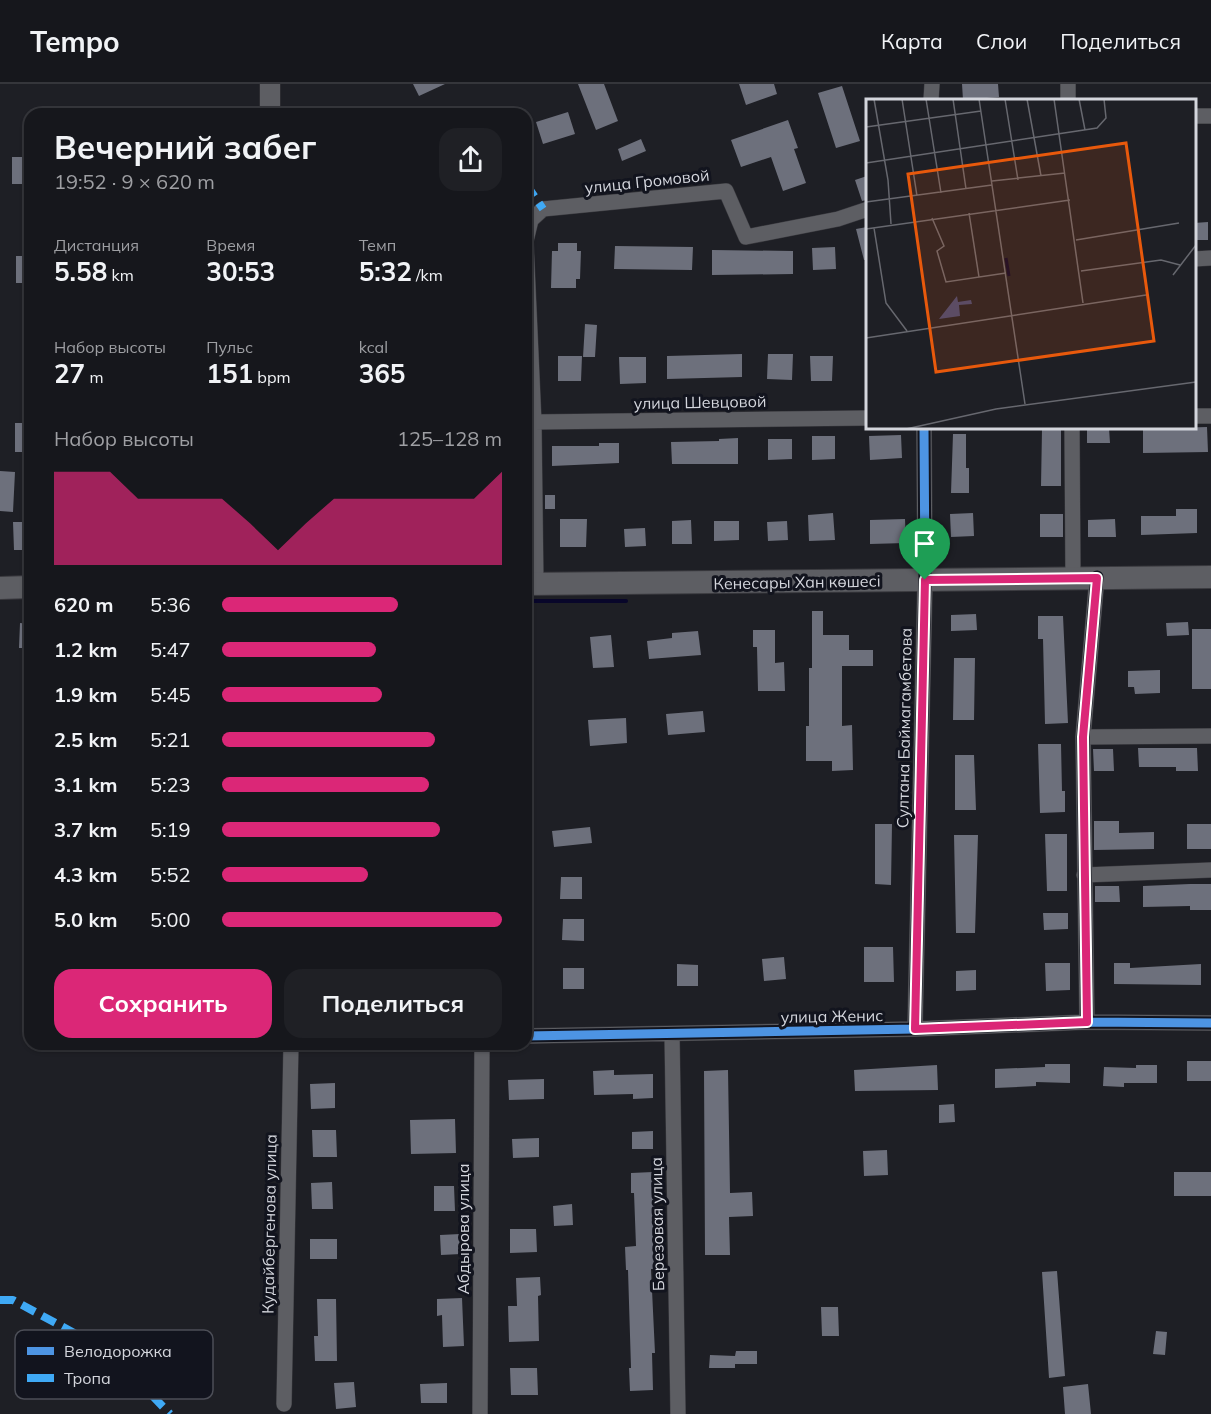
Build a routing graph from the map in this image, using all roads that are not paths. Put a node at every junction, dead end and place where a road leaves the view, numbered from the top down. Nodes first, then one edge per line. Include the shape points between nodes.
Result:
1 (270, 84) edge
2 (932, 84) edge
3 (931, 99) edge
4 (270, 108) edge
5 (866, 209) edge
6 (532, 219) edge
7 (1211, 258) edge
8 (1196, 259) edge
9 (532, 377) edge
10 (866, 418) edge
11 (534, 422) junction
12 (924, 429) edge
13 (1072, 429) edge
14 (532, 530) edge
15 (1211, 577) edge
16 (1073, 578) junction
17 (1097, 578) junction
18 (925, 580) junction
19 (532, 584) edge
20 (24, 587) edge
21 (0, 588) edge
22 (1211, 736) edge
23 (1083, 737) junction
24 (1211, 870) edge
25 (1084, 875) junction
26 (1087, 1022) junction
27 (1211, 1023) edge
28 (915, 1029) junction
29 (672, 1034) junction
30 (532, 1036) edge
31 (291, 1050) edge
32 (482, 1050) edge
33 (284, 1404) dead end
34 (480, 1414) edge
35 (678, 1414) edge

1 - 4 street
2 - 3 street
5 - 6 street, улица Громовой via 838,219 746,237 726,191 543,209
7 - 8 street
9 - 11 street
10 - 11 street, улица Шевцовой
11 - 14 street
12 - 18 street, Султана Баймагамбетова
13 - 16 street
15 - 17 main road, Кенесары Хан көшесі
16 - 17 main road, Кенесары Хан көшесі
16 - 18 main road, Кенесары Хан көшесі
17 - 23 street
18 - 19 main road, Кенесары Хан көшесі
18 - 28 street, Султана Баймагамбетова
20 - 21 main road
22 - 23 street
23 - 25 street
24 - 25 street
25 - 26 street
26 - 27 street, улица Женис
26 - 28 street, улица Женис
28 - 29 street, улица Женис
29 - 30 street, улица Женис
29 - 35 street, Березовая улица
31 - 33 street, Кудайбергенова улица
32 - 34 street, Абдырова улица

